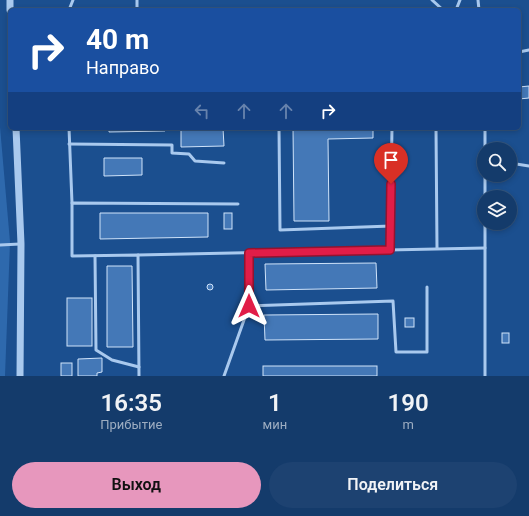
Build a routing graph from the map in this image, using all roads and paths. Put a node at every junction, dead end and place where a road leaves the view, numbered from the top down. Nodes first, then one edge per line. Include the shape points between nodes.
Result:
1 (432, 0) edge
2 (441, 8) edge
3 (16, 130) edge
4 (69, 130) edge
5 (279, 130) edge
6 (392, 130) edge
7 (436, 130) edge
8 (485, 130) edge
9 (485, 142) edge
10 (70, 144) junction
11 (224, 163) dead end
12 (517, 163) edge
13 (529, 166) edge
14 (72, 203) junction
15 (238, 204) dead end
16 (391, 226) junction
17 (485, 230) edge
18 (21, 244) junction
19 (0, 245) edge
20 (437, 248) junction
21 (486, 248) junction
22 (390, 250) junction
23 (249, 253) junction
24 (138, 255) junction
25 (95, 256) junction
26 (427, 287) dead end
27 (249, 306) junction
28 (139, 367) junction
29 (20, 376) edge
30 (139, 376) edge
31 (224, 376) edge
32 (485, 376) edge

1 - 2 lane
3 - 18 street
4 - 10 lane
5 - 16 lane via 280,230
6 - 16 lane
7 - 20 lane
8 - 9 lane
10 - 11 lane via 172,145 172,153 189,154 195,161
10 - 14 lane
12 - 13 lane
14 - 15 lane
14 - 25 lane via 72,256
16 - 22 lane
17 - 21 lane
18 - 19 lane
18 - 29 street
20 - 21 lane
20 - 22 lane
21 - 32 lane
22 - 23 lane
23 - 24 lane
23 - 27 lane
24 - 25 lane
24 - 28 lane
25 - 28 lane via 96,350 112,360
26 - 27 lane via 427,352 396,352 393,301
27 - 31 lane
28 - 30 lane

